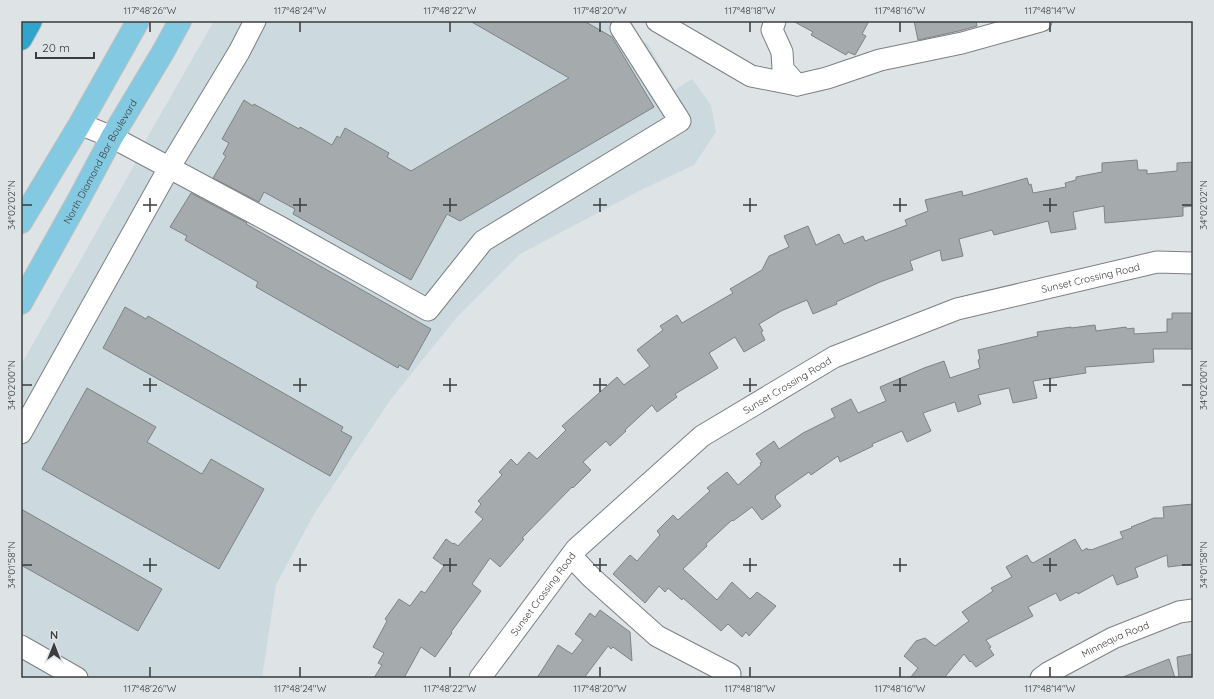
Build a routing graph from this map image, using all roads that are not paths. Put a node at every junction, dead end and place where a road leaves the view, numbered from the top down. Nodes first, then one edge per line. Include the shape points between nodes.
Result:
1 (31, 21) edge
2 (138, 21) edge
3 (180, 21) edge
4 (255, 21) edge
5 (657, 21) edge
6 (775, 21) edge
7 (1041, 21) edge
8 (618, 23) edge
9 (21, 39) edge
10 (797, 85) junction
11 (80, 124) junction
12 (112, 137) junction
13 (169, 168) junction
14 (21, 222) edge
15 (1193, 263) edge
16 (21, 303) edge
17 (21, 433) edge
18 (571, 556) junction
19 (1193, 610) edge
20 (21, 646) edge
21 (730, 674) dead end
22 (77, 678) edge
23 (480, 678) edge
24 (1041, 678) edge

1 - 9 highway
2 - 11 main road
3 - 12 main road, North Diamond Bar Boulevard
4 - 13 street
5 - 10 street via 751,76
6 - 10 street via 772,30 782,52 783,69
7 - 10 street via 962,43 880,60
8 - 13 street via 680,121 483,241 428,310
11 - 12 street
11 - 14 main road
12 - 13 street
12 - 16 main road, North Diamond Bar Boulevard
13 - 17 street
15 - 18 street, Sunset Crossing Road via 1157,262 956,309 834,357 702,436
18 - 21 street via 657,636
18 - 23 street, Sunset Crossing Road
19 - 24 street, Minnequa Road via 1179,612 1113,638
20 - 22 street

